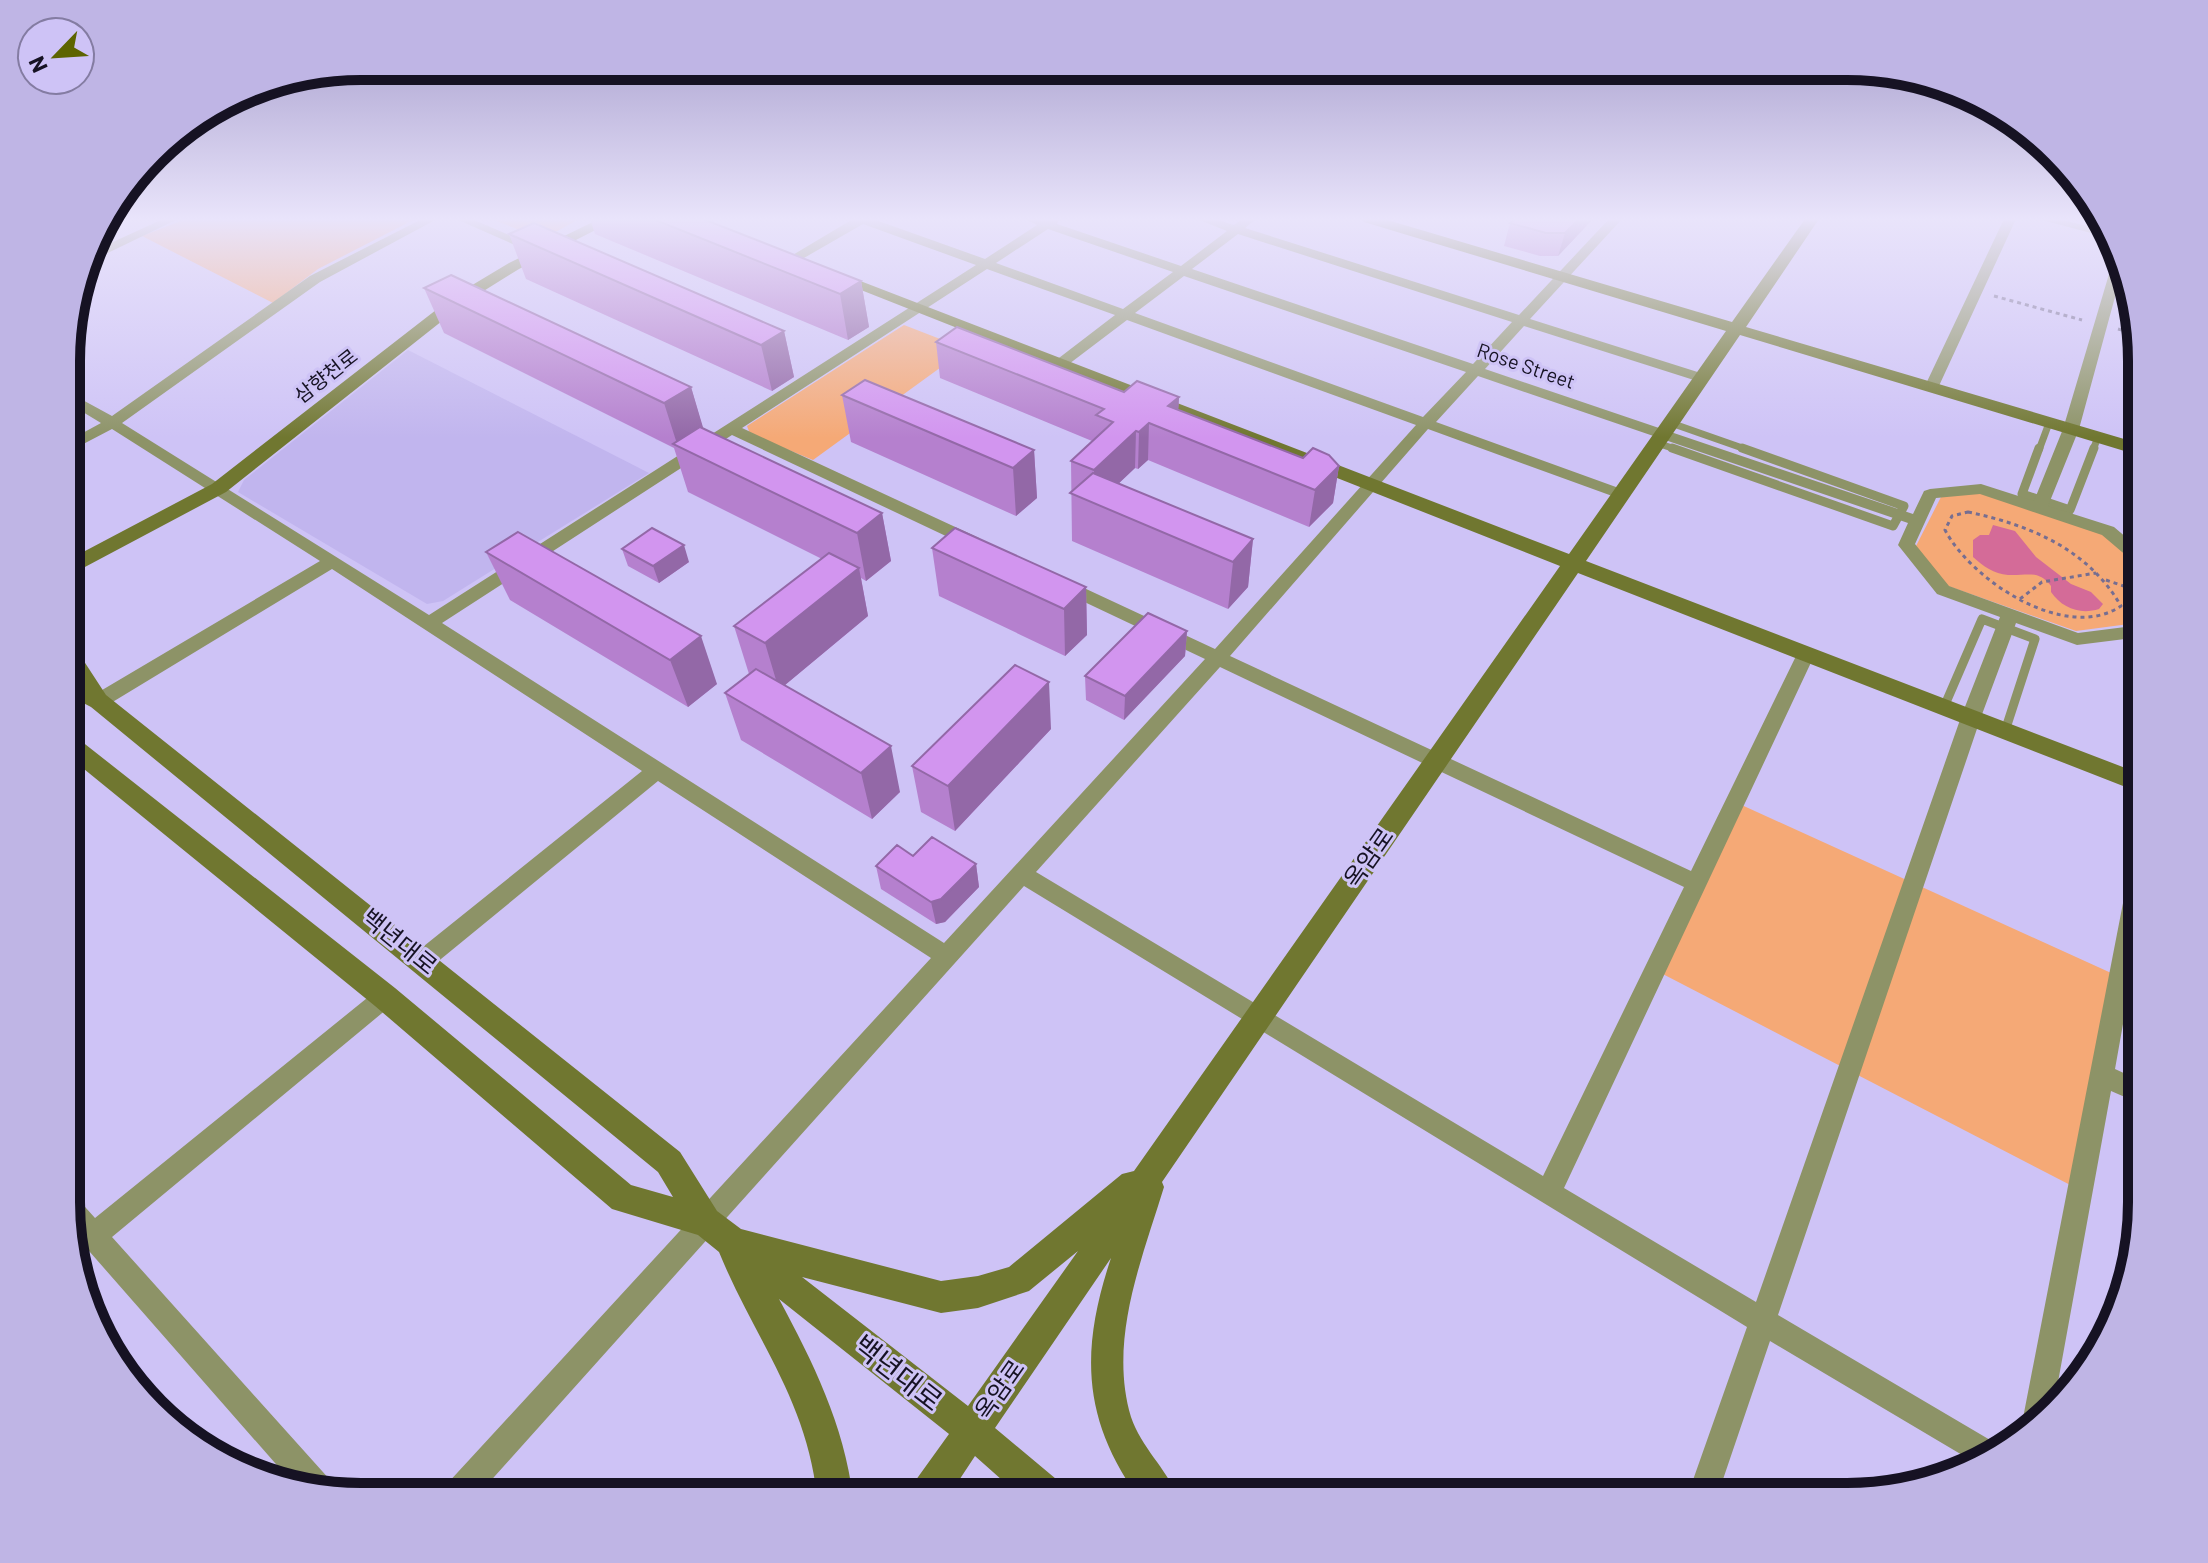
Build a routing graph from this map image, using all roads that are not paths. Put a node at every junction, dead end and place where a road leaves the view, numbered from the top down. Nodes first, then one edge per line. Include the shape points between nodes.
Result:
1 (297, 292) edge
2 (473, 292) edge
3 (875, 292) edge
4 (941, 292) edge
5 (1064, 292) edge
6 (1154, 292) edge
7 (1248, 292) edge
8 (1432, 292) edge
9 (1548, 292) edge
10 (1612, 292) edge
11 (1762, 292) edge
12 (1976, 292) edge
13 (2110, 292) edge
14 (916, 308) junction
15 (1125, 314) junction
16 (1521, 320) junction
17 (1736, 329) junction
18 (1060, 364) junction
19 (1476, 369) junction
20 (1702, 378) junction
21 (1931, 388) junction
22 (80, 403) edge
23 (112, 423) junction
24 (2049, 423) junction
25 (1425, 424) junction
26 (730, 428) junction
27 (2071, 429) junction
28 (1664, 433) junction
29 (2098, 437) junction
30 (80, 440) edge
31 (2127, 446) edge
32 (1372, 485) junction
33 (219, 488) junction
34 (1621, 494) junction
35 (2041, 504) junction
36 (1918, 521) junction
37 (2127, 547) edge
38 (989, 550) edge
39 (99, 554) junction
40 (80, 558) edge
41 (332, 561) junction
42 (80, 563) edge
43 (1574, 563) junction
44 (80, 573) edge
45 (1046, 577) edge
46 (2012, 613) junction
47 (429, 623) junction
48 (2127, 633) edge
49 (1806, 654) junction
50 (1218, 658) junction
51 (80, 673) edge
52 (80, 691) edge
53 (99, 701) junction
54 (1944, 707) junction
55 (1971, 717) junction
56 (2005, 731) junction
57 (80, 753) edge
58 (1437, 760) junction
59 (657, 770) junction
60 (2128, 779) edge
61 (1022, 874) junction
62 (1696, 883) junction
63 (2128, 938) edge
64 (947, 957) junction
65 (422, 961) junction
66 (385, 997) junction
67 (1258, 1018) junction
68 (2102, 1075) junction
69 (2128, 1087) edge
70 (1156, 1165) junction
71 (1548, 1193) junction
72 (81, 1221) edge
73 (718, 1232) junction
74 (94, 1235) junction
75 (1762, 1321) junction
76 (2039, 1407) edge
77 (972, 1431) junction
78 (1980, 1450) edge
79 (308, 1478) edge
80 (471, 1482) edge
81 (835, 1482) edge
82 (936, 1482) edge
83 (1032, 1482) edge
84 (1148, 1483) edge
85 (1707, 1483) edge

1 - 23 street
2 - 33 street, 삼향천로
3 - 14 street
4 - 14 street
5 - 15 street
6 - 15 street
7 - 19 street, Rose Street
8 - 16 street
9 - 16 street
10 - 17 street
11 - 17 street, 옥암로
12 - 21 street
13 - 27 street
14 - 18 street
14 - 26 street
15 - 18 street
15 - 25 street
16 - 19 street
16 - 20 street
17 - 20 street, 옥암로
17 - 21 street
18 - 32 street
19 - 25 street
19 - 28 street, Rose Street
20 - 28 street, 옥암로
21 - 24 street
22 - 23 street
23 - 30 street
23 - 33 street
24 - 27 street
24 - 35 lane via 2022,494
25 - 32 street
25 - 34 street
26 - 38 street
26 - 47 street
27 - 29 street
27 - 35 street
28 - 34 street, 옥암로
28 - 36 street, Rose Street
29 - 31 street
29 - 35 lane via 2070,510
32 - 43 street
32 - 50 street
33 - 39 street, 삼향천로
33 - 41 street
34 - 43 street, 옥암로
35 - 36 street via 1981,489 1930,494
35 - 37 street via 2108,531
36 - 46 street via 1906,545 1943,590
39 - 40 street
39 - 42 street, 삼향천로
39 - 44 street
41 - 47 street
41 - 53 street
43 - 49 street
43 - 58 street, 옥암로
45 - 50 street
46 - 48 street via 2077,639
46 - 54 lane via 1982,619
46 - 55 street
46 - 56 lane via 2035,639
47 - 59 street
49 - 54 street
49 - 62 street
50 - 58 street
50 - 61 street
51 - 53 street
52 - 53 street, 백년대로
53 - 65 street, 백년대로
54 - 55 street
55 - 56 street
55 - 75 street
56 - 60 street
57 - 66 street, 백년대로
58 - 62 street
58 - 67 street, 옥암로
59 - 64 street
59 - 65 street
61 - 64 street
61 - 67 street
62 - 71 street
63 - 68 street
64 - 73 street
65 - 73 street, 백년대로 via 669,1162
66 - 73 street, 백년대로 via 623,1198
66 - 74 street
67 - 70 street, 옥암로
67 - 71 street
68 - 69 street
68 - 76 street
70 - 73 street via 1018,1280 978,1292 941,1297
70 - 77 street, 옥암로
70 - 84 street via 1110,1315 1104,1357 1108,1399 1124,1445
71 - 75 street
72 - 74 street
73 - 77 street, 백년대로
73 - 80 street
73 - 81 street via 819,1417
74 - 79 street
75 - 78 street
75 - 85 street
77 - 82 street, 옥암로
77 - 83 street, 백년대로

